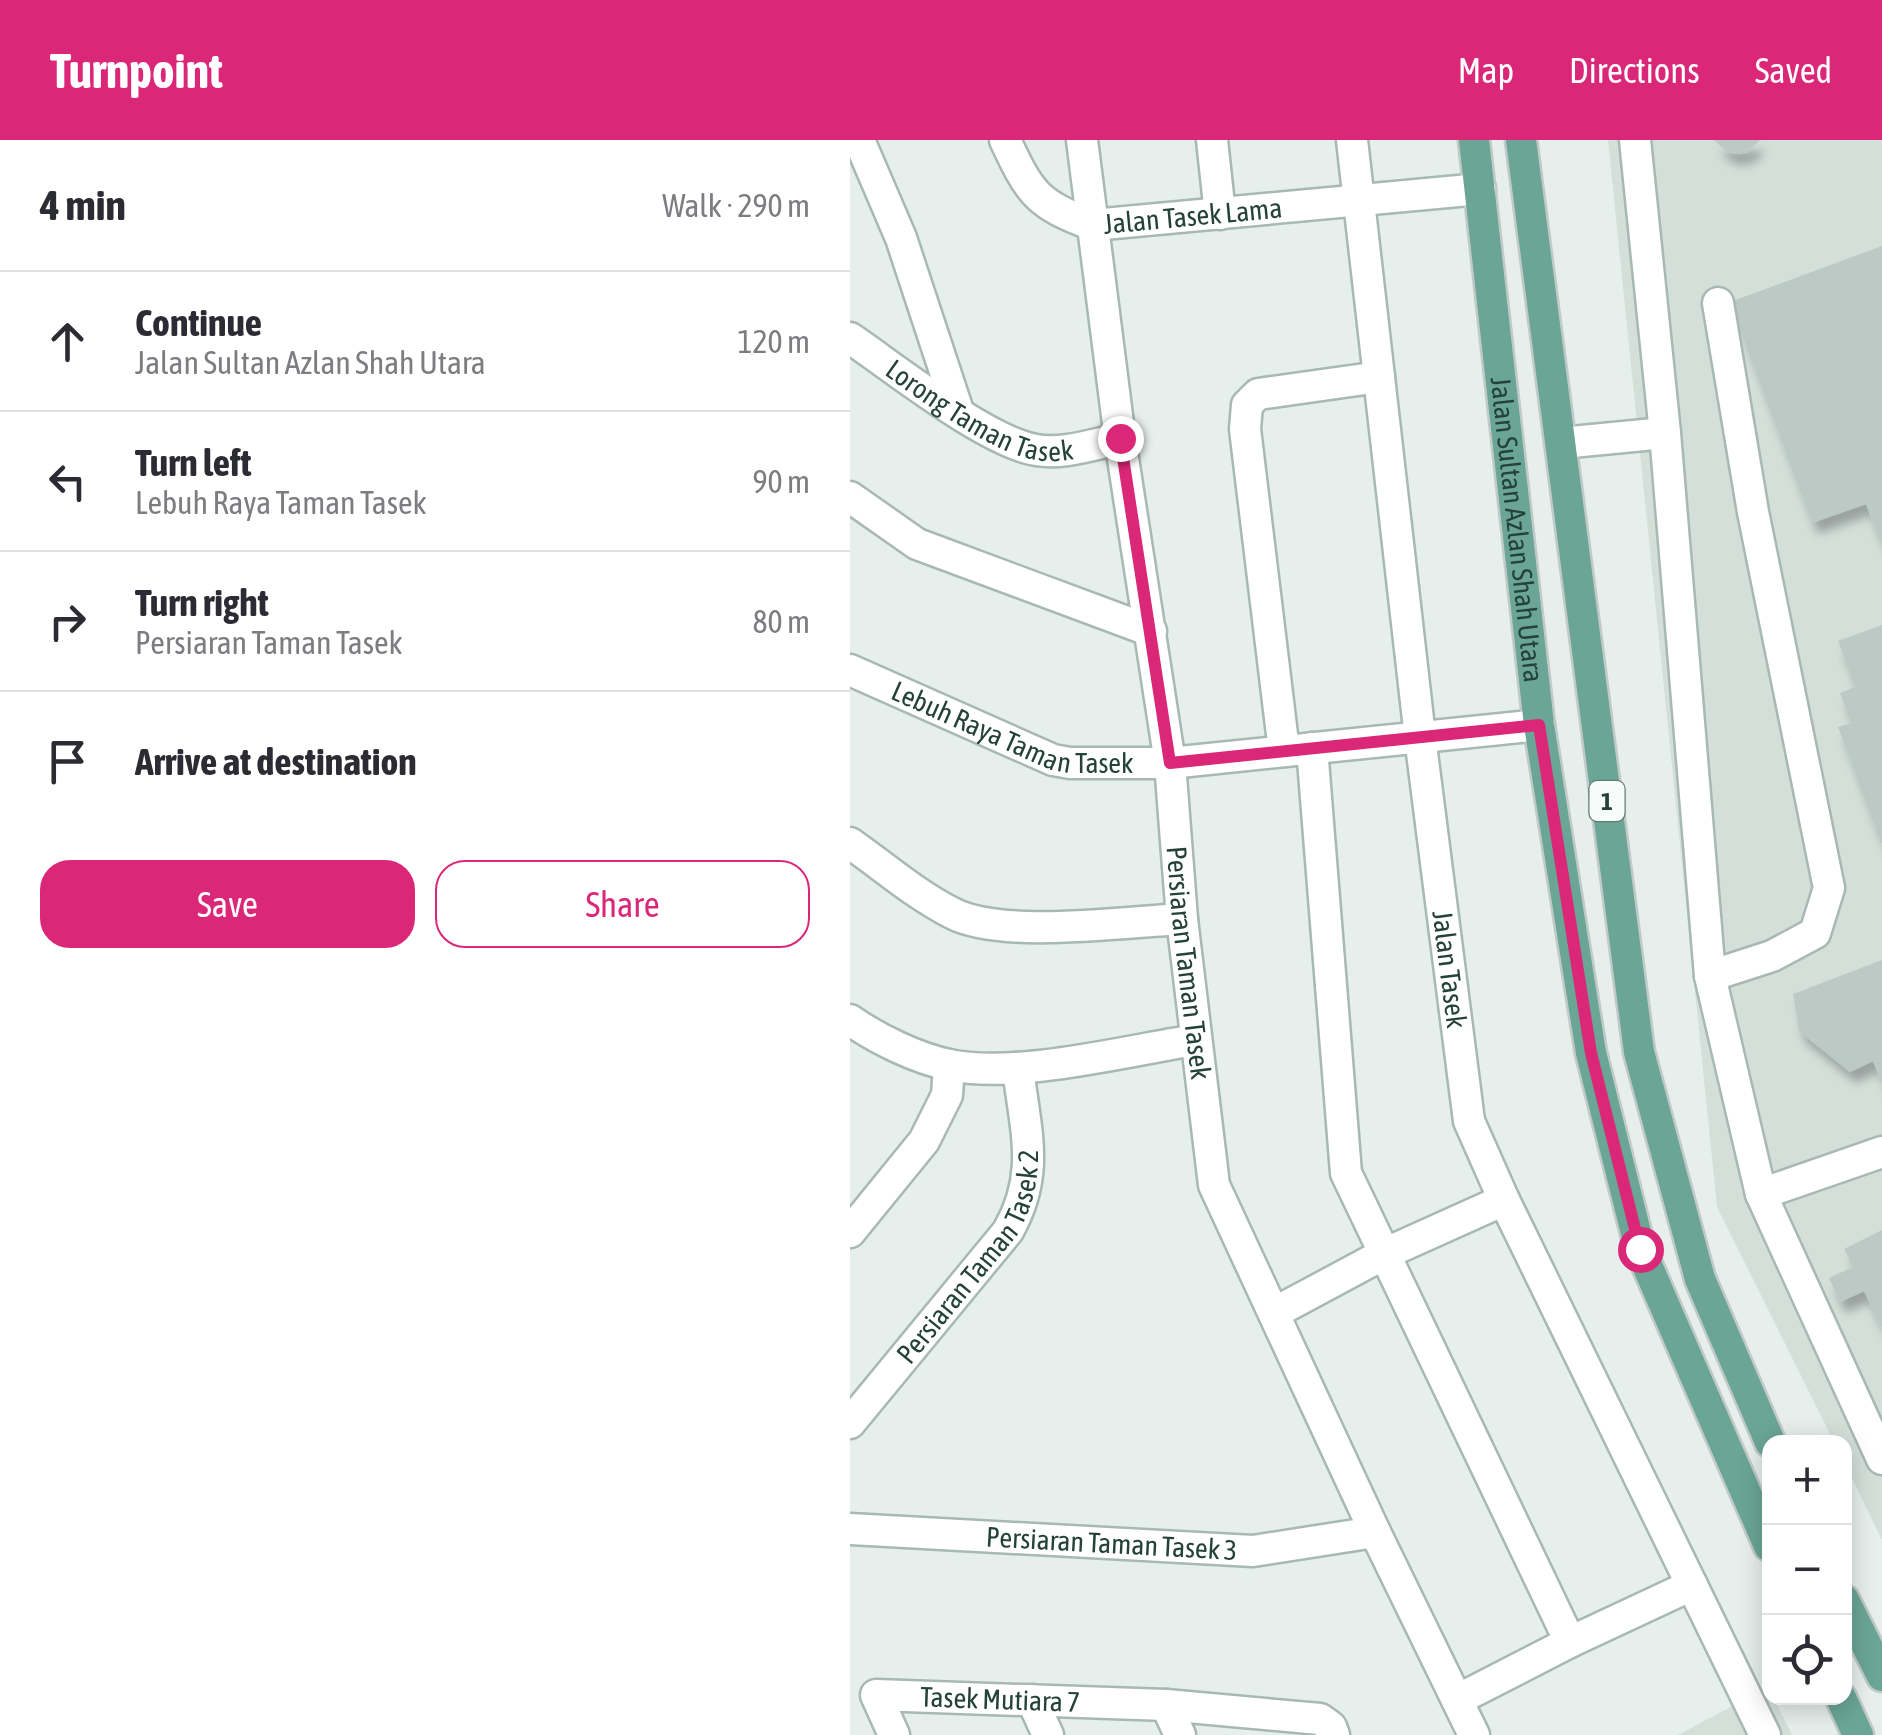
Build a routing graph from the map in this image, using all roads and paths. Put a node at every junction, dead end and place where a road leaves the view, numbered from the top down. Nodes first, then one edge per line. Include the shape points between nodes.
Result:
1 (858, 140) edge
2 (1005, 140) edge
3 (1082, 140) edge
4 (1212, 140) edge
5 (1352, 140) edge
6 (1474, 140) edge
7 (1521, 140) edge
8 (1635, 140) edge
9 (1480, 189) junction
10 (1360, 202) junction
11 (1220, 214) junction
12 (1092, 224) junction
13 (1718, 303) dead end
14 (850, 338) edge
15 (1379, 377) junction
16 (958, 412) junction
17 (1665, 432) junction
18 (1120, 438) junction
19 (1561, 442) junction
20 (850, 496) edge
21 (1151, 631) junction
22 (850, 670) edge
23 (1539, 725) junction
24 (1420, 737) junction
25 (1298, 750) junction
26 (1170, 763) junction
27 (850, 843) edge
28 (1182, 919) junction
29 (1710, 976) junction
30 (853, 1028) edge
31 (1195, 1040) junction
32 (948, 1065) junction
33 (1018, 1068) junction
34 (1882, 1152) edge
35 (1761, 1194) junction
36 (1504, 1200) junction
37 (850, 1232) edge
38 (1384, 1254) junction
39 (1274, 1314) junction
40 (850, 1423) edge
41 (1767, 1435) edge
42 (1882, 1458) edge
43 (1762, 1528) edge
44 (850, 1529) edge
45 (1375, 1532) junction
46 (1692, 1585) junction
47 (1852, 1615) edge
48 (1570, 1642) junction
49 (1882, 1676) edge
50 (863, 1694) edge
51 (1032, 1700) junction
52 (1457, 1700) junction
53 (1166, 1705) junction
54 (1844, 1705) edge
55 (1756, 1732) edge
56 (894, 1735) edge
57 (1048, 1735) edge
58 (1180, 1735) edge
59 (1334, 1735) edge
60 (1474, 1735) edge
61 (1858, 1735) edge

1 - 16 street via 901,238
2 - 12 street, Jalan Tasek Lama via 1039,199
3 - 12 street, Persiaran Taman Tasek
4 - 11 street
5 - 10 street, Jalan Tasek
6 - 9 main road, Jalan Sultan Azlan Shah Utara / 1
7 - 19 main road, Jalan Sultan Azlan Shah Utara / 1
8 - 17 street
9 - 10 street, Jalan Tasek Lama
9 - 23 main road, Jalan Sultan Azlan Shah Utara / 1
10 - 11 street, Jalan Tasek Lama
10 - 15 street, Jalan Tasek
11 - 12 street, Jalan Tasek Lama
12 - 18 street, Persiaran Taman Tasek
13 - 29 street via 1829,888 1815,933
14 - 16 street, Lorong Taman Tasek
15 - 24 street, Jalan Tasek
15 - 25 street via 1258,394 1247,405 1245,429
16 - 18 street, Lorong Taman Tasek via 1036,450
17 - 19 street
17 - 29 street
18 - 21 street, Persiaran Taman Tasek
19 - 41 main road, Jalan Sultan Azlan Shah Utara / 1 via 1639,1052 1700,1279
20 - 21 street via 917,544
21 - 26 street, Persiaran Taman Tasek
22 - 26 street, Lebuh Raya Taman Tasek via 1053,760
23 - 24 street, Lebuh Raya Taman Tasek
23 - 43 main road, Jalan Sultan Azlan Shah Utara / 1 via 1591,1053 1640,1249
24 - 25 street, Lebuh Raya Taman Tasek
24 - 36 street, Jalan Tasek via 1469,1121
25 - 26 street, Lebuh Raya Taman Tasek
25 - 38 street via 1346,1174
26 - 28 street, Persiaran Taman Tasek
27 - 28 street via 952,913 982,924
28 - 31 street, Persiaran Taman Tasek
29 - 35 street
30 - 32 street
31 - 33 street
31 - 39 street, Persiaran Taman Tasek via 1214,1185
32 - 33 street
32 - 37 street via 946,1095 924,1140
33 - 40 street, Persiaran Taman Tasek 2 via 1030,1168 1020,1209
34 - 35 street
35 - 42 street
36 - 38 street
36 - 46 street, Jalan Tasek
38 - 39 street
38 - 48 street
39 - 45 street, Persiaran Taman Tasek
44 - 45 street, Persiaran Taman Tasek 3 via 1252,1552
45 - 52 street, Persiaran Taman Tasek
46 - 48 street
46 - 55 street, Jalan Tasek
47 - 49 main road
48 - 52 street
50 - 51 street, Tasek Mutiara 7
50 - 56 street, Tasek Mutiara 7
51 - 53 street, Tasek Mutiara 7
51 - 57 street
52 - 60 street, Persiaran Taman Tasek
53 - 58 street
53 - 59 street, Tasek Mutiara 7 via 1320,1719
54 - 61 main road

